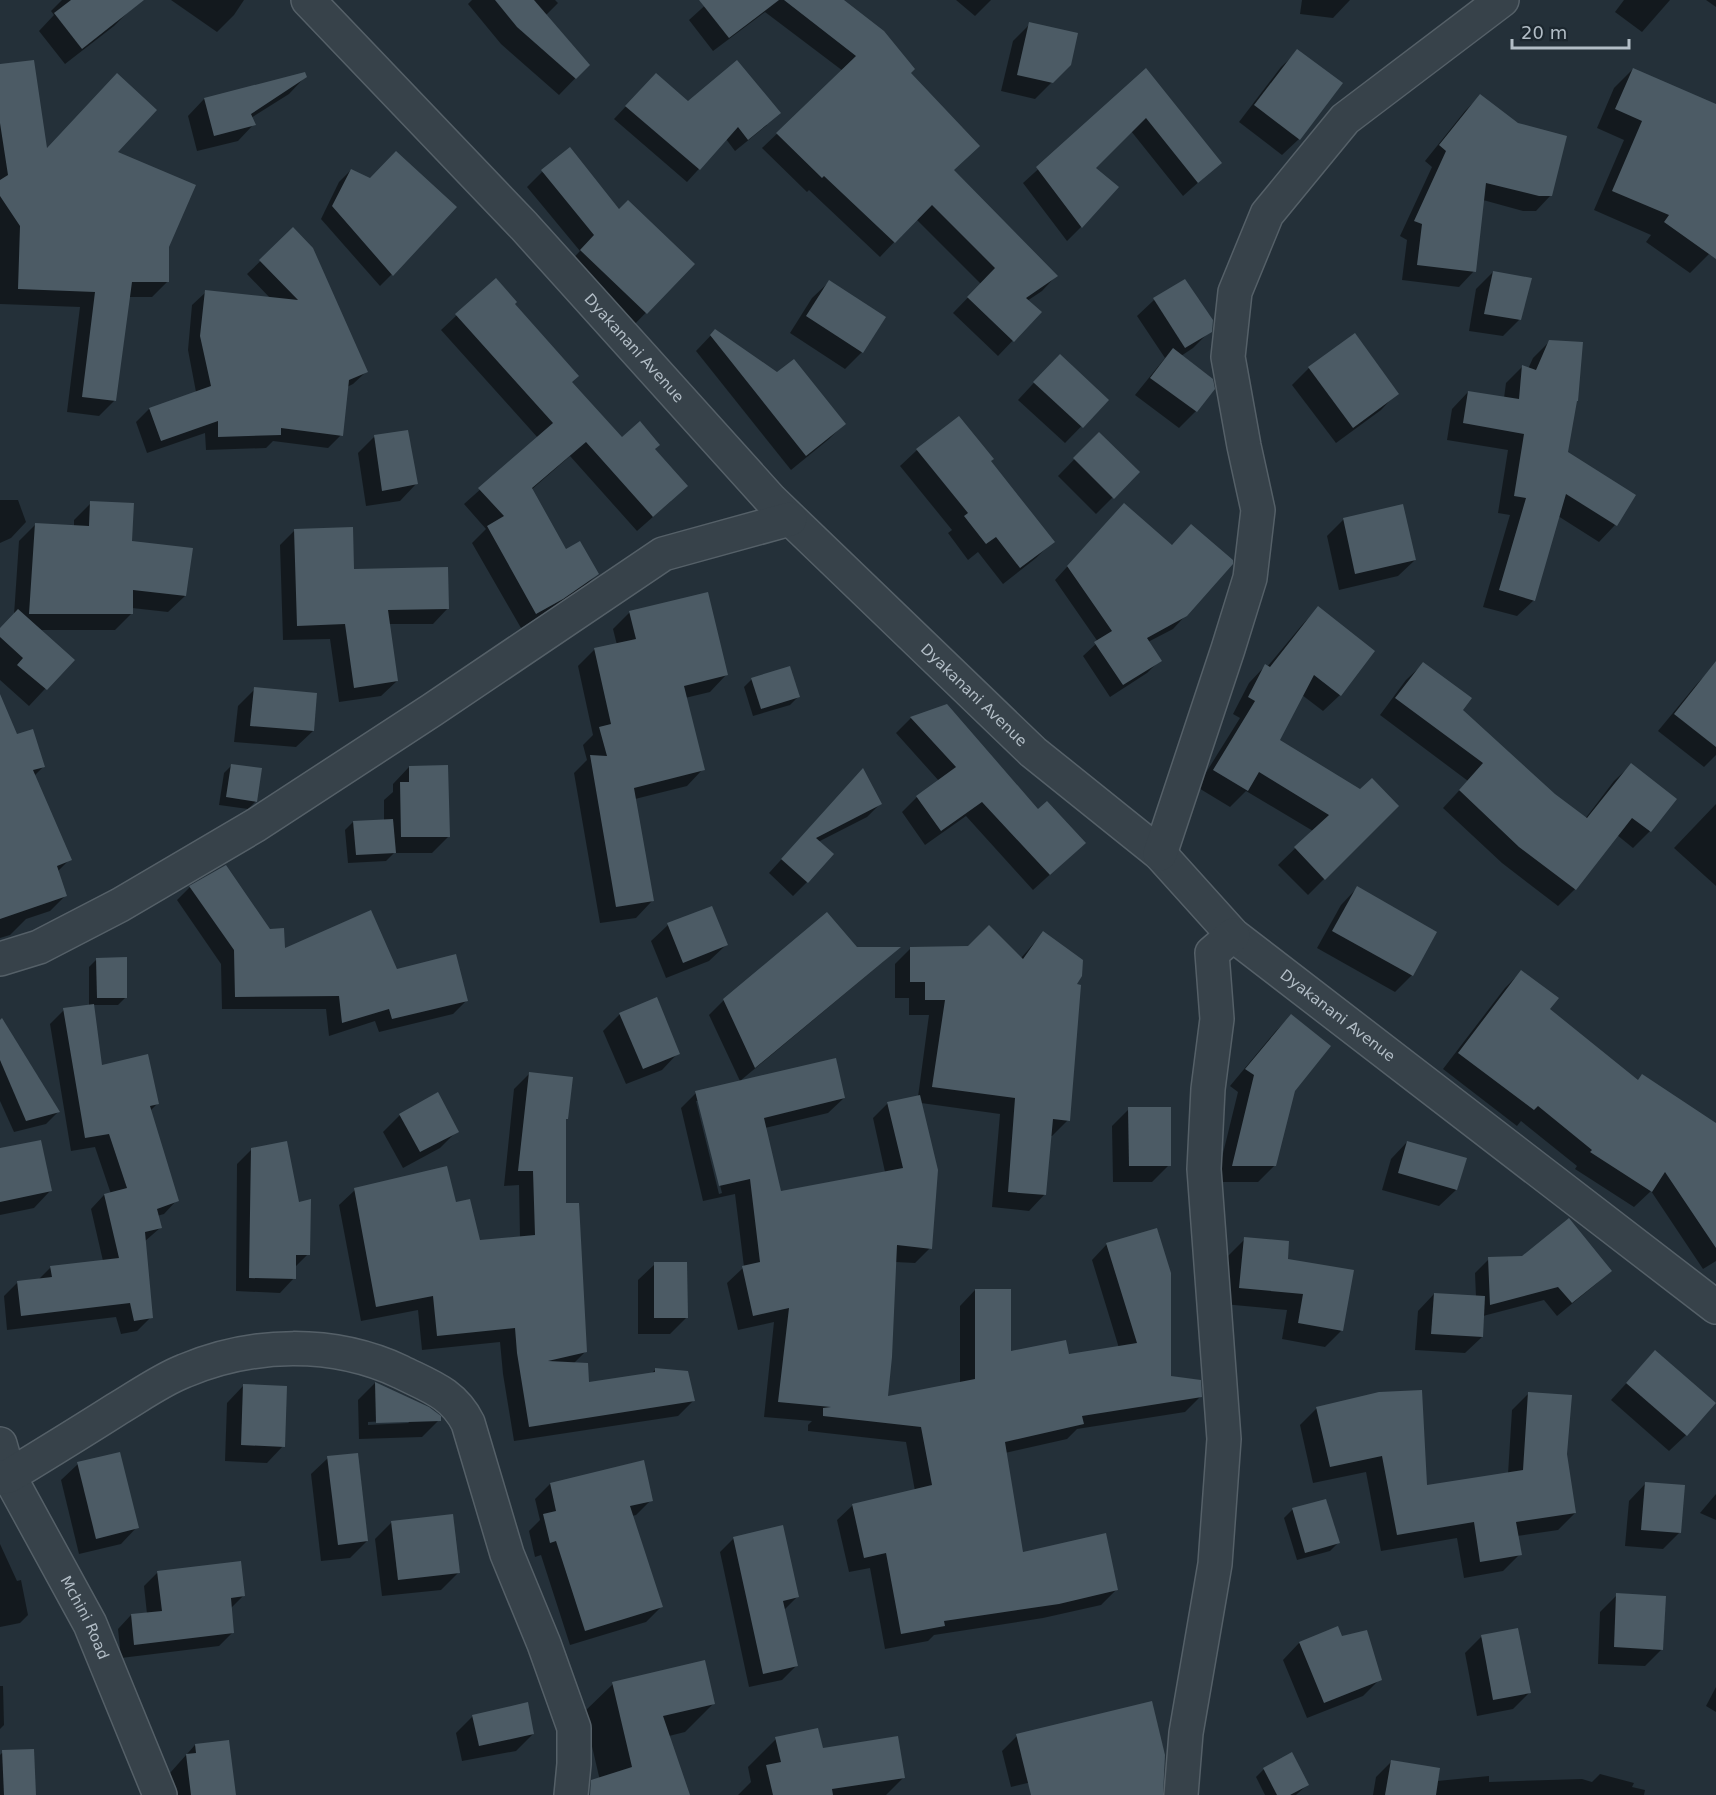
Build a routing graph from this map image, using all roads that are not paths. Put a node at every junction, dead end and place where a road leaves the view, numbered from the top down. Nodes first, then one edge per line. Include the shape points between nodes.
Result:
1 (308, 0) edge
2 (1502, 0) edge
3 (790, 519) junction
4 (1160, 854) junction
5 (1233, 935) junction
6 (0, 959) edge
7 (1716, 1307) edge
8 (0, 1444) edge
9 (4, 1477) edge
10 (160, 1795) edge
11 (571, 1795) edge
12 (1181, 1795) edge

1 - 3 street, Dyakanani Avenue via 524,226
2 - 4 street via 1345,119 1267,214 1235,292 1228,357 1258,510 1250,578
3 - 4 street, Dyakanani Avenue via 1033,752
3 - 6 street via 663,554 256,825 120,905 39,947
4 - 5 street, Dyakanani Avenue
5 - 7 street, Dyakanani Avenue
5 - 12 street via 1212,953 1217,1019 1204,1169 1224,1439 1215,1564 1185,1732
8 - 9 street, Mchini Road
9 - 10 street, Mchini Road via 90,1624
9 - 11 street via 184,1371 245,1351 289,1347 333,1352 386,1365 435,1388 452,1399 468,1423 507,1554 574,1728

